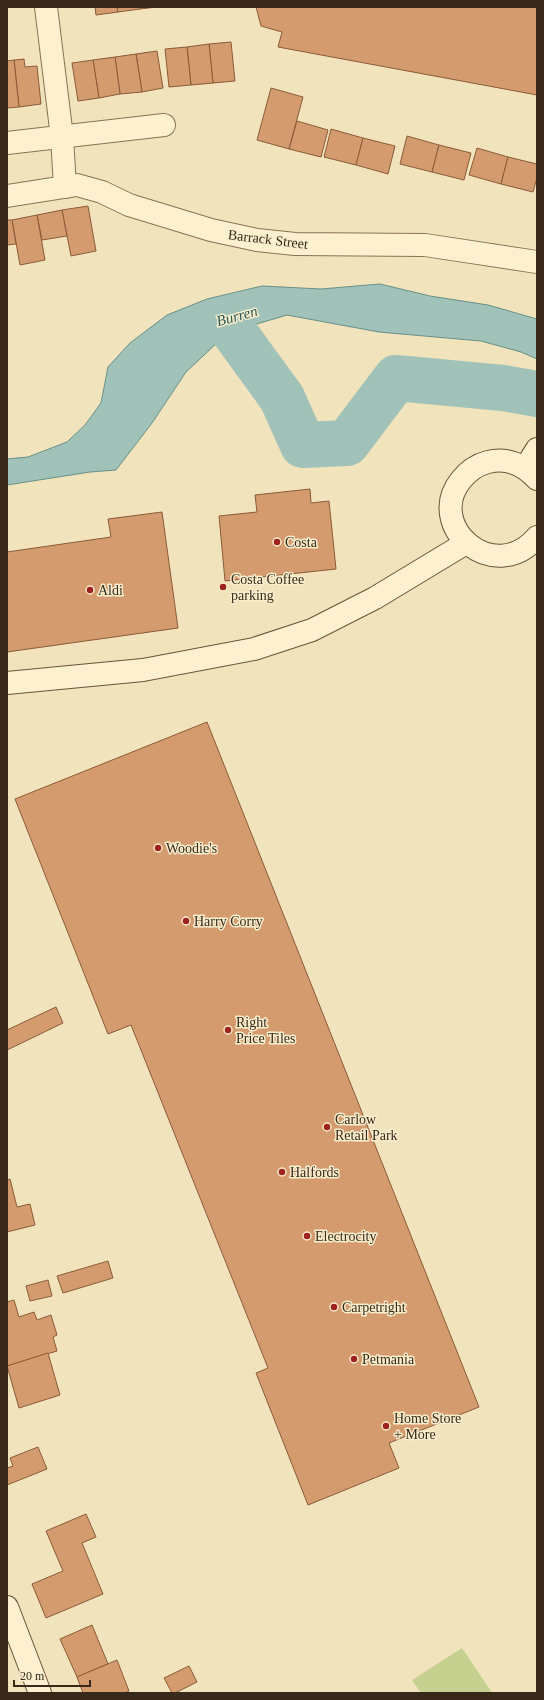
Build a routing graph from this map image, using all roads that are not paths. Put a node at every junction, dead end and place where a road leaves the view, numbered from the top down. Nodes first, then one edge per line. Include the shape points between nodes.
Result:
1 (46, 7) edge
2 (164, 125) dead end
3 (62, 137) junction
4 (7, 143) edge
5 (66, 187) junction
6 (7, 196) edge
7 (537, 262) edge
8 (537, 449) edge
9 (531, 473) edge
10 (537, 537) edge
11 (466, 543) junction
12 (7, 683) edge
13 (7, 1608) edge
14 (40, 1693) edge

1 - 3 street
2 - 3 street
3 - 4 street
3 - 5 street
5 - 6 street, Barrack Street
5 - 7 street, Barrack Street via 77,185 102,192 129,205 211,230 257,240 295,244 425,244
8 - 9 street
9 - 11 street via 511,461 495,460 480,464 467,473 457,485 452,500 451,516 457,531
10 - 11 street via 530,545 505,556 484,554
11 - 12 street via 375,598 312,630 254,649 143,670
13 - 14 street

